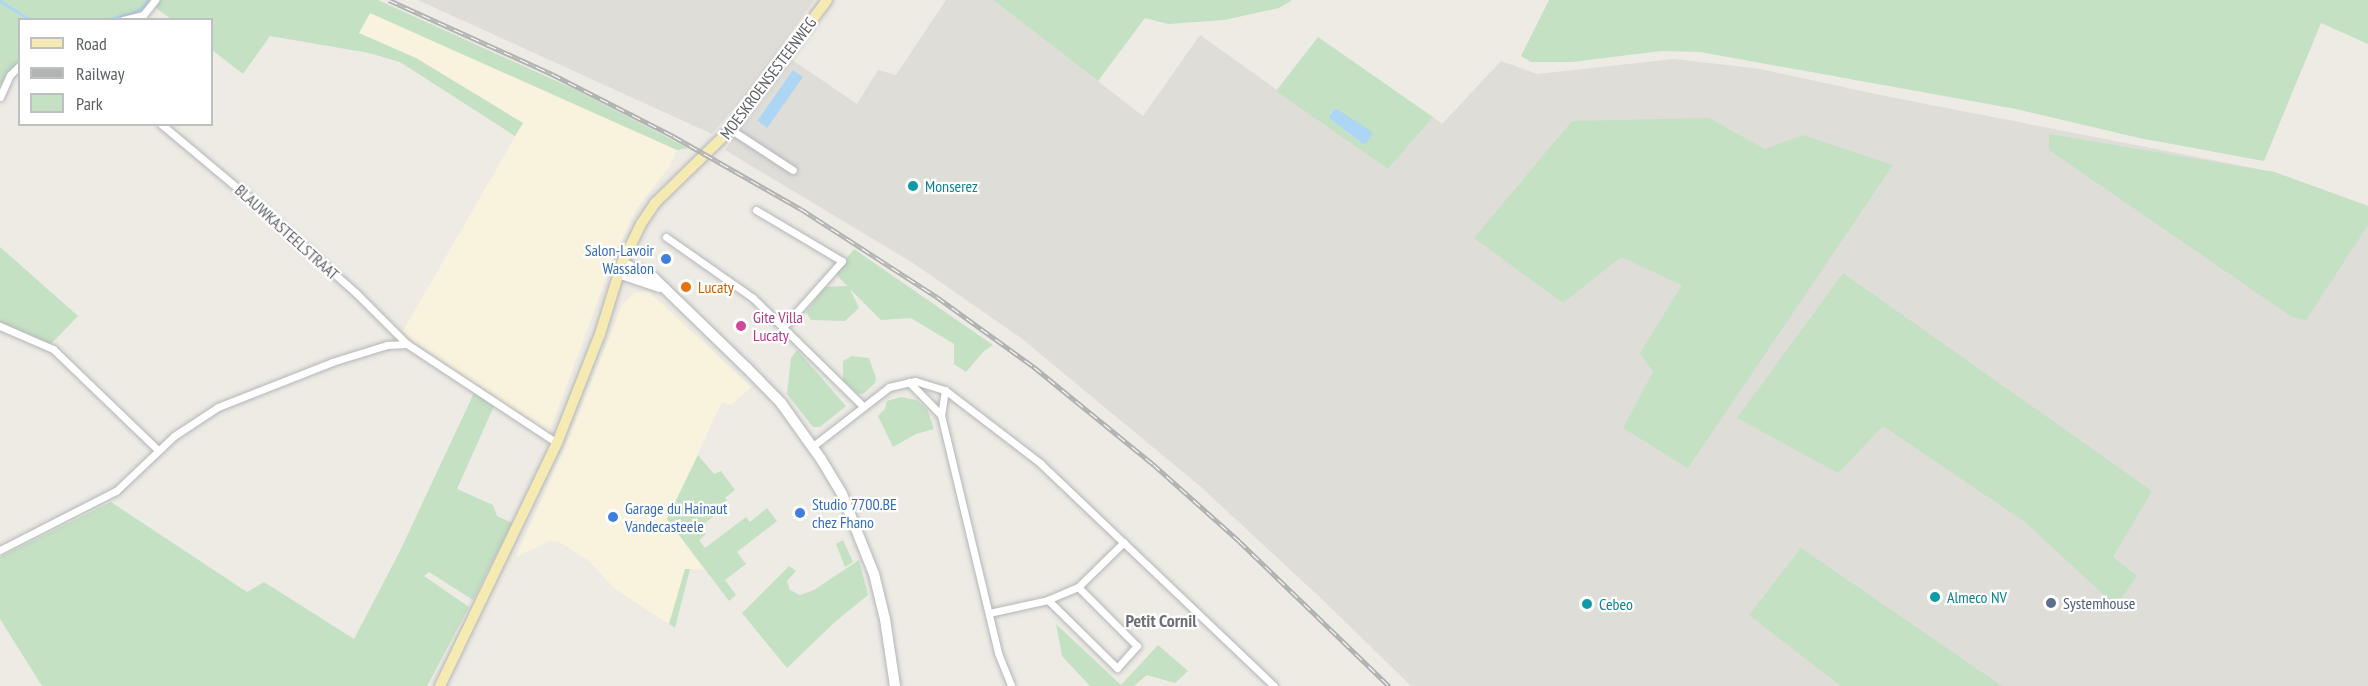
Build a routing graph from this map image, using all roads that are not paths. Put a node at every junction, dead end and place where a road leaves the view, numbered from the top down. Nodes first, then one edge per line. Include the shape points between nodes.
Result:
1 (155, 0) edge
2 (826, 0) edge
3 (141, 17) edge
4 (18, 67) edge
5 (0, 97) edge
6 (163, 126) edge
7 (730, 129) junction
8 (793, 170) dead end
9 (756, 210) dead end
10 (666, 237) dead end
11 (620, 268) junction
12 (0, 326) edge
13 (784, 326) junction
14 (408, 344) junction
15 (909, 382) junction
16 (945, 390) junction
17 (863, 406) junction
18 (941, 415) junction
19 (557, 443) junction
20 (813, 446) junction
21 (158, 450) junction
22 (1124, 542) junction
23 (0, 550) edge
24 (1078, 587) junction
25 (1048, 600) junction
26 (989, 613) junction
27 (440, 686) edge
28 (895, 686) edge
29 (1011, 686) edge
30 (1274, 686) edge

1 - 3 street
2 - 7 main road, MOESKROENSESTEENWEG
4 - 5 street
6 - 14 street, BLAUWKASTEELSTRAAT via 246,195
7 - 8 street
7 - 11 main road, MOESKROENSESTEENWEG via 655,203
9 - 13 street via 842,261
10 - 13 street via 731,281
11 - 19 main road, MOESKROENSESTEENWEG via 600,334
11 - 20 main road via 647,273 781,403
12 - 21 street via 53,350
13 - 17 street
14 - 19 street, BLAUWKASTEELSTRAAT
14 - 21 street via 359,353 238,398 195,421
15 - 16 street
15 - 17 street via 889,387
15 - 18 street
16 - 18 street
16 - 22 street via 1040,462
17 - 20 street
18 - 26 street
19 - 27 main road, MOESKROENSESTEENWEG
20 - 28 main road via 842,494 869,559 885,619
21 - 23 street via 142,470 116,491
22 - 24 street
22 - 30 street
24 - 25 street
24 - 25 street via 1137,646 1117,668
25 - 26 street
26 - 29 street

